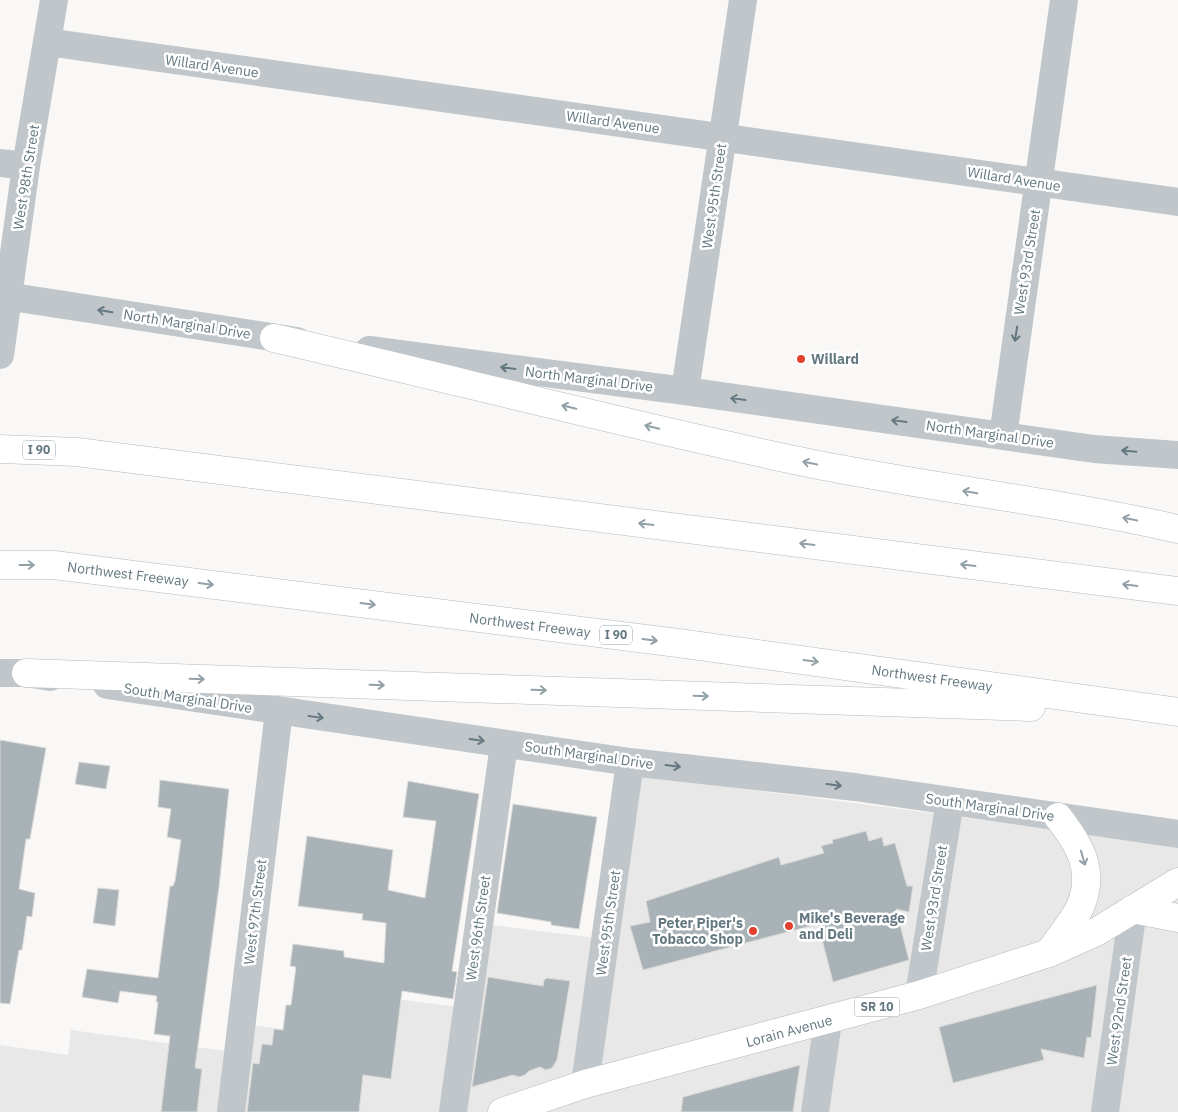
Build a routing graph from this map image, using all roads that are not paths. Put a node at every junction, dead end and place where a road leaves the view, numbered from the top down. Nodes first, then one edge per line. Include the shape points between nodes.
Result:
1 (54, 0) edge
2 (743, 0) edge
3 (1064, 0) edge
4 (47, 42) junction
5 (722, 137) junction
6 (0, 163) edge
7 (26, 166) junction
8 (1040, 182) junction
9 (1178, 202) edge
10 (4, 295) edge
11 (274, 338) junction
12 (0, 355) edge
13 (686, 391) junction
14 (1003, 436) junction
15 (0, 449) edge
16 (1178, 455) edge
17 (1178, 529) edge
18 (0, 565) edge
19 (1178, 591) edge
20 (13, 673) edge
21 (279, 711) junction
22 (1178, 712) edge
23 (504, 744) junction
24 (630, 762) junction
25 (950, 801) junction
26 (1058, 817) junction
27 (1178, 834) edge
28 (1178, 882) edge
29 (1133, 909) junction
30 (1178, 918) edge
31 (1049, 953) junction
32 (919, 995) junction
33 (828, 1021) junction
34 (585, 1084) junction
35 (507, 1111) edge
36 (231, 1112) edge
37 (453, 1112) edge
38 (815, 1112) edge
39 (1105, 1112) edge

1 - 4 street, West 98th Street
2 - 5 street, West 95th Street
3 - 8 street, West 93rd Street
4 - 5 street, Willard Avenue
4 - 7 street, West 98th Street
5 - 8 street, Willard Avenue
5 - 13 street, West 95th Street
6 - 7 street
7 - 10 street, West 98th Street
8 - 9 street, Willard Avenue
8 -> 14 street, West 93rd Street
11 -> 10 street, North Marginal Drive
10 - 12 street, West 98th Street
13 -> 11 street, North Marginal Drive
17 -> 11 main road via 794,460
14 -> 13 street, North Marginal Drive
16 -> 14 street, North Marginal Drive
19 -> 15 main road, I 90 via 77,452
18 -> 22 main road, Northwest Freeway / I 90 via 54,565 678,643
20 - 21 street, South Marginal Drive
20 -> 22 main road
21 -> 23 street, South Marginal Drive
21 - 36 street, West 97th Street
23 - 24 street, South Marginal Drive
23 - 37 street, West 96th Street
24 -> 25 street, South Marginal Drive via 856,787
24 - 34 street, West 95th Street
25 - 26 street, South Marginal Drive
25 - 32 street, West 93rd Street
26 - 27 street, South Marginal Drive
26 -> 31 main road via 1082,851 1086,873 1081,906
28 - 29 main road, Lorain Avenue / SR 10
29 - 30 main road
29 - 31 main road, Lorain Avenue / SR 10 via 1096,932
29 - 39 street, West 92nd Street
31 - 32 main road, Lorain Avenue / SR 10
32 - 33 main road, Lorain Avenue / SR 10
33 - 34 main road, Lorain Avenue / SR 10
33 - 38 street
34 - 35 main road, Lorain Avenue / SR 10

